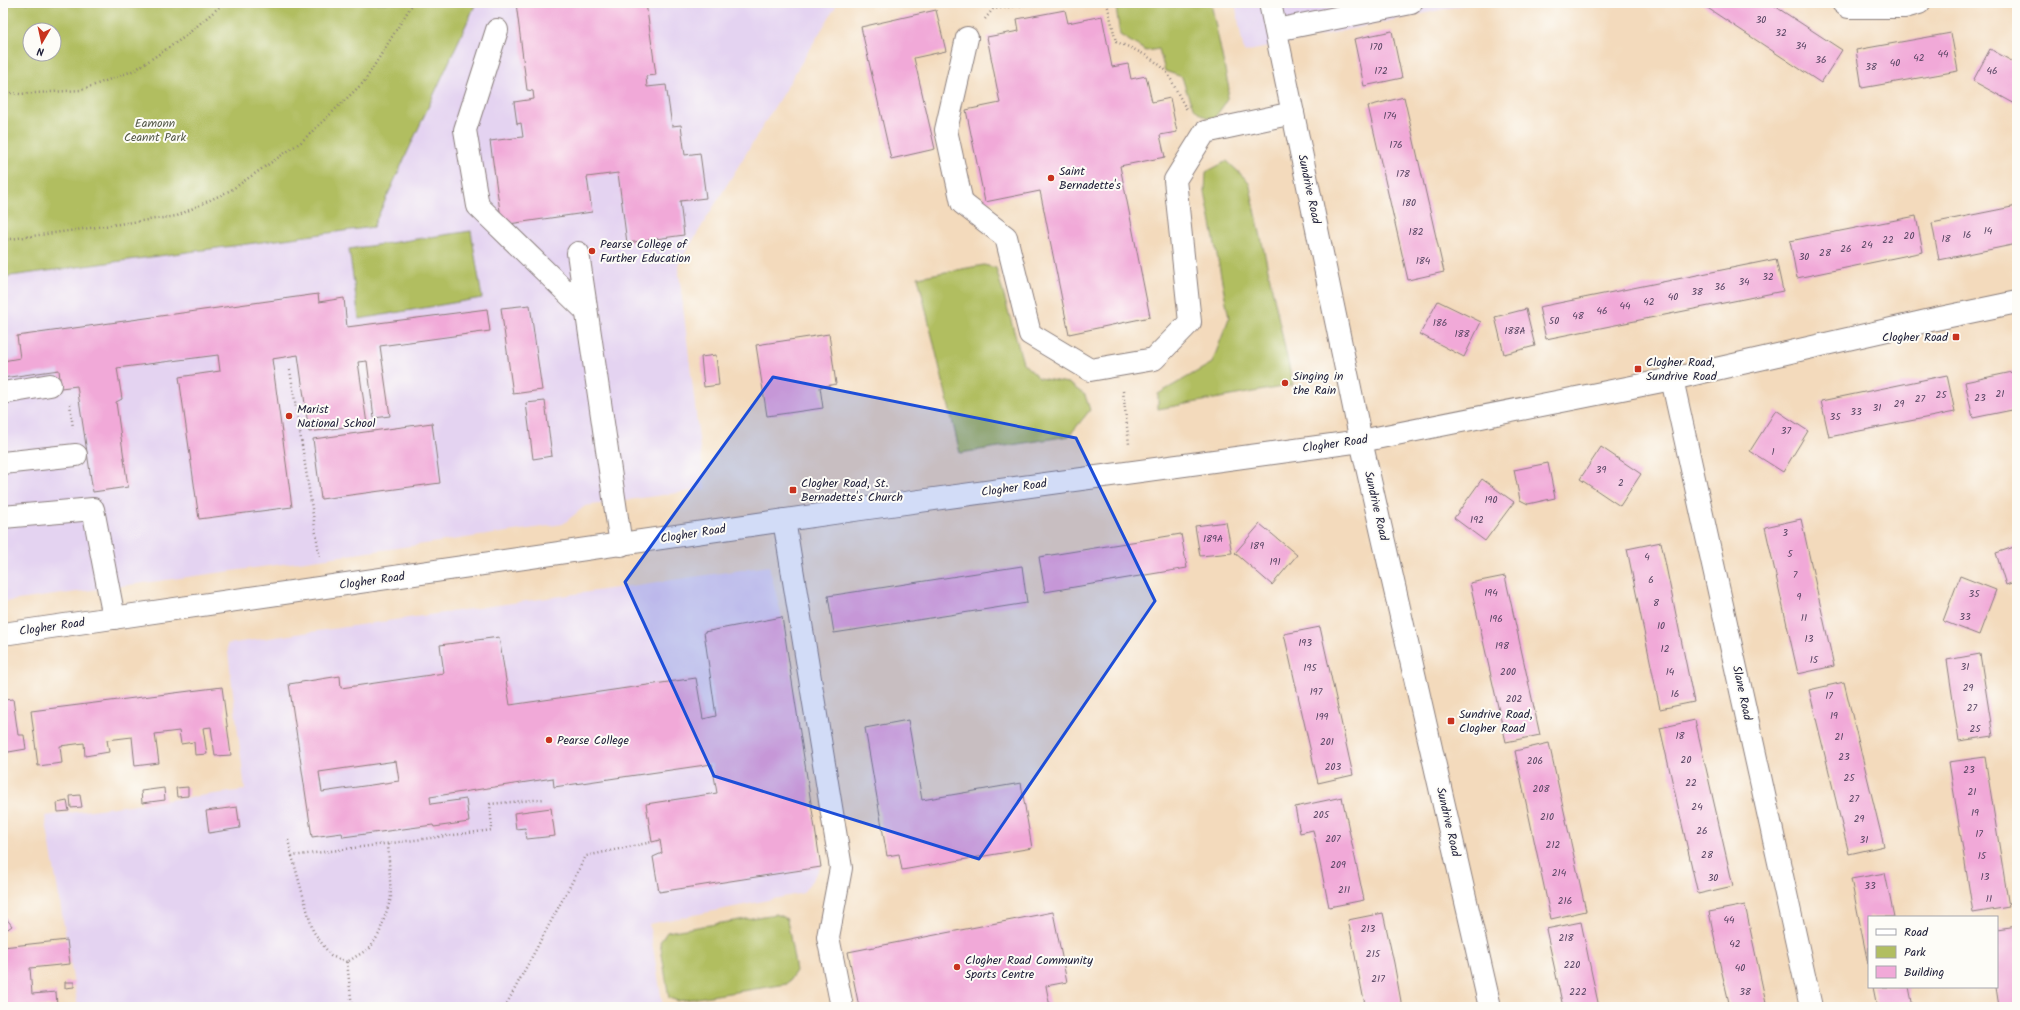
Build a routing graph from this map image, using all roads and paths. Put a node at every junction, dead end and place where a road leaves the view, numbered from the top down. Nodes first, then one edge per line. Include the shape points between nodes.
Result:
1 (224, 3) edge
2 (413, 3) edge
3 (1039, 3) edge
4 (1107, 3) edge
5 (1270, 3) edge
6 (1411, 3) edge
7 (1843, 3) edge
8 (1919, 3) edge
9 (497, 30) dead end
10 (1276, 30) junction
11 (967, 38) joint
12 (3, 92) edge
13 (1293, 113) junction
14 (1205, 132) junction
15 (3, 240) edge
16 (578, 252) dead end
17 (2017, 302) edge
18 (586, 311) junction
19 (290, 370) dead end
20 (1672, 379) junction
21 (50, 385) dead end
22 (3, 393) edge
23 (1124, 405) dead end
24 (1361, 441) junction
25 (76, 455) dead end
26 (3, 463) edge
27 (1132, 472) junction
28 (3, 517) edge
29 (784, 520) junction
30 (621, 545) junction
31 (324, 588) junction
32 (114, 618) junction
33 (3, 634) edge
34 (544, 799) dead end
35 (288, 840) dead end
36 (652, 842) dead end
37 (388, 843) junction
38 (292, 856) junction
39 (347, 962) junction
40 (352, 1007) edge
41 (505, 1007) edge
42 (842, 1007) edge
43 (1490, 1007) edge
44 (1811, 1007) edge

1 - 12 path via 183,38 135,70 81,90 20,94
2 - 15 path via 364,82 301,142 231,190 177,216
3 - 11 path via 993,9
4 - 14 path via 1116,42 1137,50 1165,71 1181,101
5 - 10 street, Sundrive Road
6 - 10 street
7 - 8 street via 1848,7 1905,7
9 - 18 street via 465,130 478,206
10 - 13 street, Sundrive Road
11 - 14 street via 946,130 962,203 1006,237 1030,334 1090,370 1154,359 1190,322 1175,180
13 - 14 street
13 - 24 street, Sundrive Road
16 - 18 street
17 - 20 street, Clogher Road
18 - 30 street
19 - 31 path
20 - 24 street, Clogher Road
20 - 44 street, Slane Road
21 - 22 street
23 - 27 path
24 - 27 street, Clogher Road
24 - 43 street, Sundrive Road
25 - 26 street
27 - 29 street, Clogher Road
28 - 32 street via 93,508
29 - 30 street, Clogher Road
29 - 42 street via 841,868 828,937
30 - 31 street, Clogher Road
31 - 32 street, Clogher Road
32 - 33 street, Clogher Road
34 - 37 path via 490,804 492,830
35 - 38 path
36 - 41 path via 586,856
37 - 38 path
37 - 39 path via 391,898 379,934 370,948
38 - 39 path via 312,931 331,956
39 - 40 path

